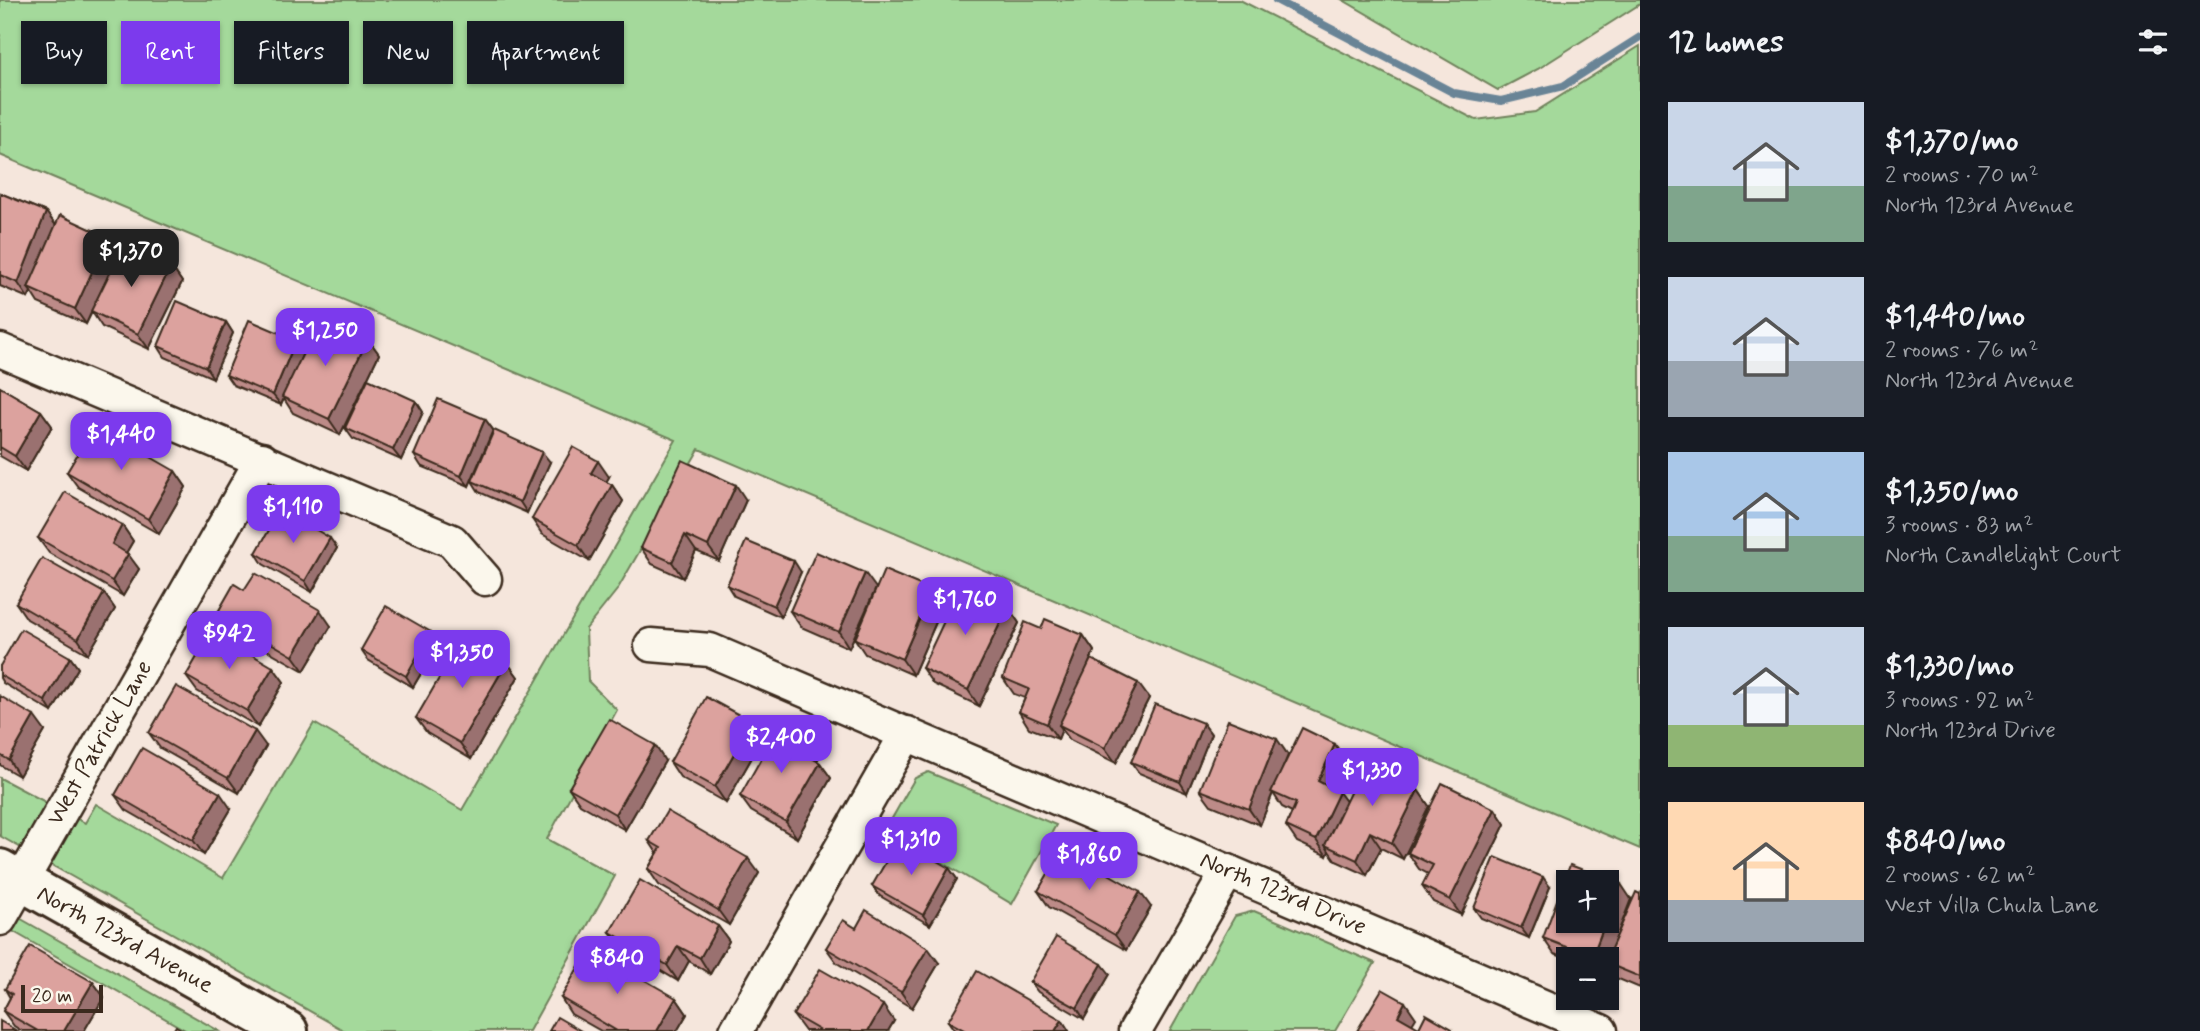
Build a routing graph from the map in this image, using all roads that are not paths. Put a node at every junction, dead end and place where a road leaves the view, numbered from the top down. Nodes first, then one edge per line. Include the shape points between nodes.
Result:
1 (0, 350) edge
2 (262, 459) junction
3 (485, 579) dead end
4 (651, 645) dead end
5 (907, 733) junction
6 (1228, 871) junction
7 (11, 875) edge
8 (0, 919) edge
9 (1547, 1020) edge
10 (288, 1031) edge
11 (736, 1031) edge
12 (1135, 1031) edge
13 (1601, 1031) edge

1 - 2 street
2 - 3 street via 452,541
2 - 7 street, West Patrick Lane
4 - 5 street, North 123rd Drive via 710,650
5 - 6 street, North 123rd Drive
5 - 11 street
6 - 9 street, North 123rd Drive
6 - 12 street
7 - 8 street, West Patrick Lane
7 - 10 street, North 123rd Avenue
9 - 13 street, North 123rd Drive

